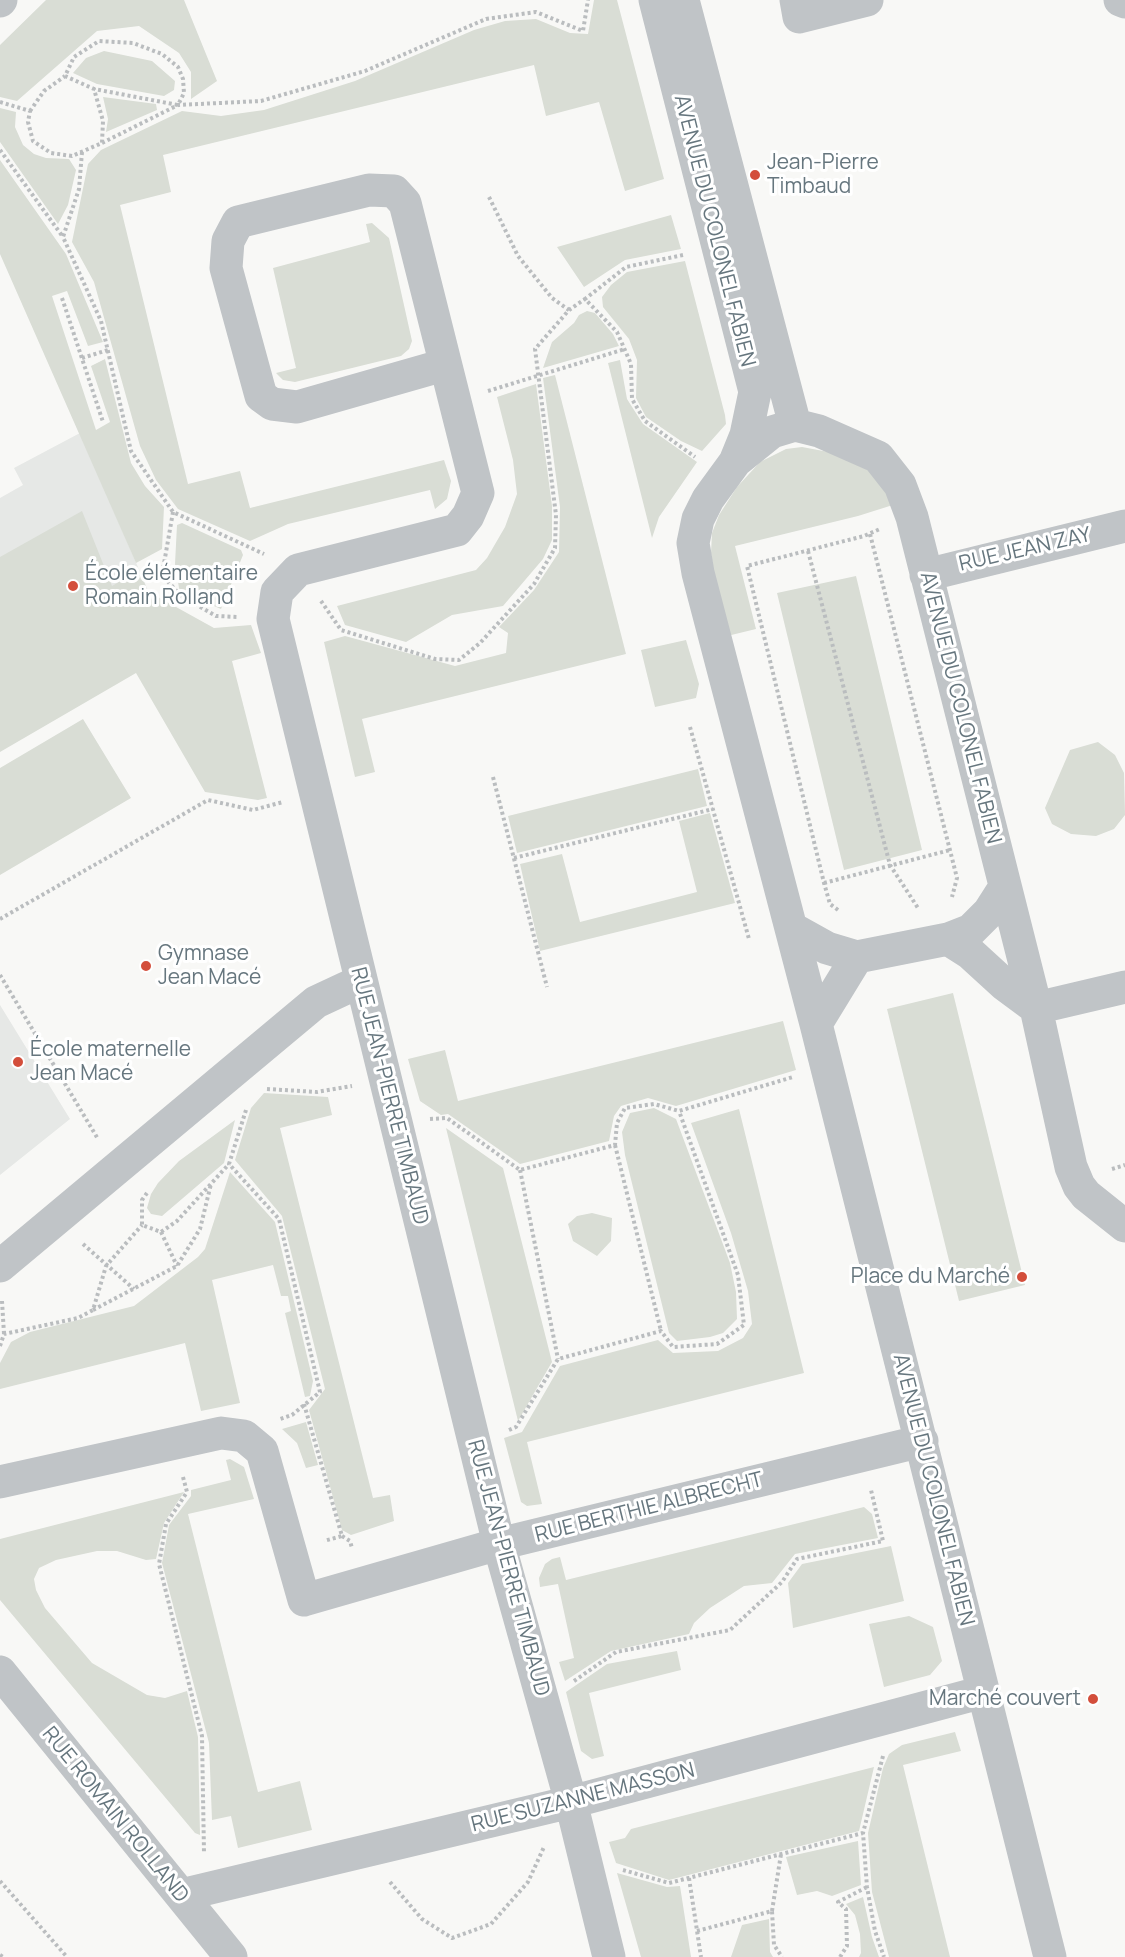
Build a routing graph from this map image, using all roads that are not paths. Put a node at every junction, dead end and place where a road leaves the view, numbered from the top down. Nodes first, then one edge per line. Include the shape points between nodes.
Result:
1 (655, 0) edge
2 (683, 0) edge
3 (795, 0) edge
4 (867, 0) edge
5 (1120, 0) edge
6 (1125, 2) edge
7 (444, 365) junction
8 (795, 425) junction
9 (729, 469) junction
10 (1125, 526) edge
11 (926, 575) junction
12 (1005, 887) junction
13 (791, 928) junction
14 (940, 940) junction
15 (858, 957) junction
16 (361, 981) junction
17 (1125, 987) edge
18 (1036, 1008) junction
19 (816, 1024) junction
20 (1125, 1226) edge
21 (0, 1266) edge
22 (922, 1441) junction
23 (0, 1482) edge
24 (499, 1544) junction
25 (0, 1672) edge
26 (983, 1692) junction
27 (571, 1802) junction
28 (181, 1895) junction
29 (231, 1957) edge
30 (609, 1957) edge
31 (1050, 1957) edge

1 - 9 street, AVENUE DU COLONEL FABIEN via 755,392 746,435
2 - 8 street, AVENUE DU COLONEL FABIEN
3 - 4 street via 799,17
5 - 6 street
7 - 7 street via 405,203 394,191 369,189 238,222 228,241 226,268 261,396 272,404 297,407
7 - 16 street, RUE JEAN-PIERRE TIMBAUD via 478,493 468,516 457,530 298,570 277,592 273,619
8 - 9 street, AVENUE DU COLONEL FABIEN via 772,432
8 - 11 street, AVENUE DU COLONEL FABIEN via 819,431 878,457 900,485
9 - 13 street, AVENUE DU COLONEL FABIEN via 698,519 693,543
10 - 11 street, RUE JEAN ZAY
11 - 12 street, AVENUE DU COLONEL FABIEN
12 - 14 street via 971,930
12 - 18 street, AVENUE DU COLONEL FABIEN
13 - 15 street via 827,948
13 - 19 street, AVENUE DU COLONEL FABIEN
14 - 15 street
14 - 18 street via 970,953
15 - 19 street
16 - 21 street via 316,1002
16 - 24 street, RUE JEAN-PIERRE TIMBAUD
17 - 18 street
18 - 20 street, AVENUE DU COLONEL FABIEN via 1075,1177 1086,1195
19 - 22 street, AVENUE DU COLONEL FABIEN
22 - 24 street, RUE BERTHIE ALBRECHT
22 - 26 street, AVENUE DU COLONEL FABIEN
23 - 24 street, RUE BERTHIE ALBRECHT via 221,1433 244,1436 262,1451 304,1599
24 - 27 street, RUE JEAN-PIERRE TIMBAUD
25 - 28 street, RUE ROMAIN ROLLAND
26 - 27 street, RUE SUZANNE MASSON
26 - 31 street, AVENUE DU COLONEL FABIEN
27 - 28 street, RUE SUZANNE MASSON
27 - 30 street, RUE JEAN-PIERRE TIMBAUD
28 - 29 street, RUE ROMAIN ROLLAND

